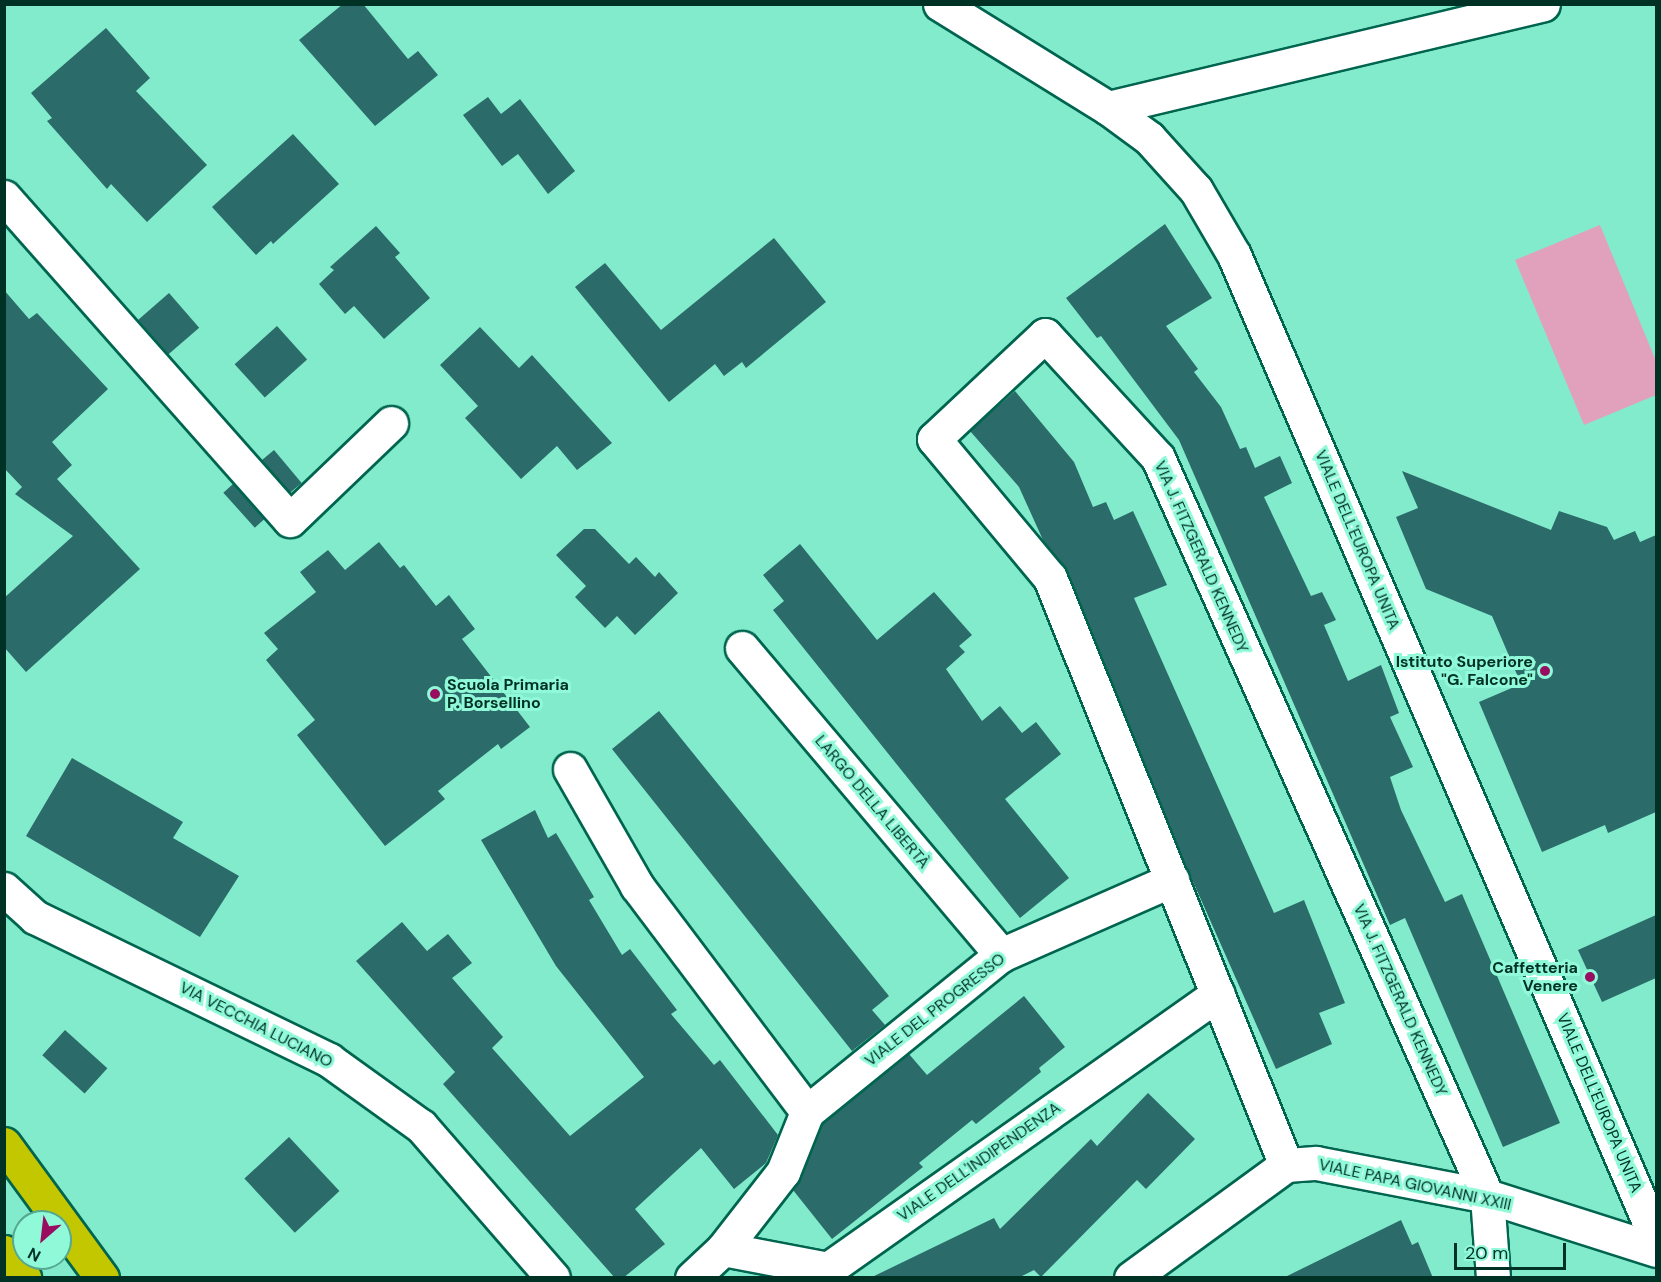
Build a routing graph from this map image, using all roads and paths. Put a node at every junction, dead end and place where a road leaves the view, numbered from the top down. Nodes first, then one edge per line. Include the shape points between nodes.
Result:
1 (940, 4) edge
2 (1543, 4) edge
3 (1108, 108) junction
4 (4, 197) edge
5 (391, 423) dead end
6 (742, 648) dead end
7 (570, 769) dead end
8 (1172, 880) junction
9 (4, 889) edge
10 (1001, 955) junction
11 (1218, 994) junction
12 (807, 1112) junction
13 (4, 1144) edge
14 (1286, 1166) junction
15 (1487, 1196) junction
16 (1656, 1238) edge
17 (723, 1249) junction
18 (1656, 1250) edge
19 (4, 1252) edge
20 (24, 1278) edge
21 (102, 1278) edge
22 (553, 1278) edge
23 (692, 1278) edge
24 (1131, 1278) edge
25 (1493, 1278) edge

1 - 3 street, VIALE DELL'EUROPA UNITA
2 - 3 street
3 - 16 street, VIALE DELL'EUROPA UNITA via 1149,138 1196,190 1234,255
4 - 5 street via 291,520
6 - 10 street, LARGO DELLA LIBERTÀ
7 - 12 street via 637,886
8 - 10 street, VIALE DEL PROGRESSO
8 - 11 street, VIA J. FITZGERALD KENNEDY
8 - 15 street, VIA J. FITZGERALD KENNEDY via 1050,578 934,439 1044,335 1158,458
9 - 22 street, VIA VECCHIA LUCIANO via 35,917 329,1060 421,1126
10 - 12 street, VIALE DEL PROGRESSO
11 - 14 street, VIA J. FITZGERALD KENNEDY
11 - 17 street, VIALE DELL'INDIPENDENZA via 828,1269
12 - 17 street, VIALE DEL PROGRESSO via 783,1172
13 - 21 highway
14 - 15 street, VIALE PAPA GIOVANNI XXIII via 1316,1163
14 - 24 street
15 - 18 street, VIALE PAPA GIOVANNI XXIII
15 - 25 street
17 - 23 street, VIALE DEL PROGRESSO
19 - 20 highway

